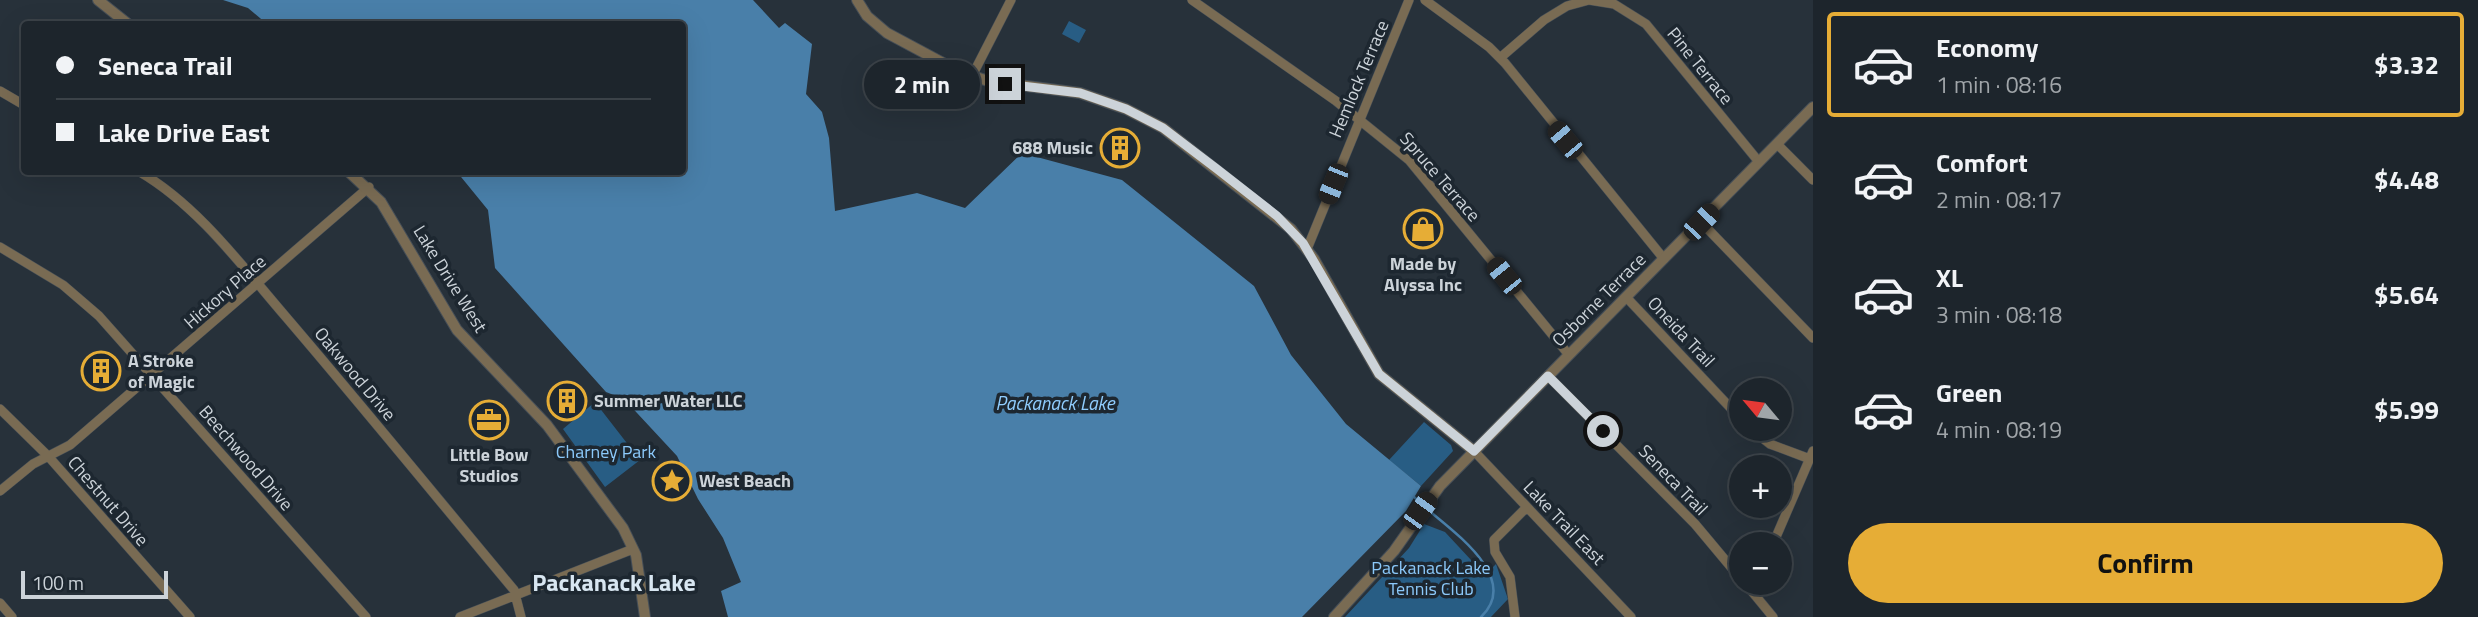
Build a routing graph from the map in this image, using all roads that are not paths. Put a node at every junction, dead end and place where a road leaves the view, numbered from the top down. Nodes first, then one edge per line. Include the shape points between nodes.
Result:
1 (98, 0) edge
2 (857, 0) edge
3 (1012, 0) edge
4 (1192, 0) edge
5 (1409, 0) edge
6 (1424, 0) edge
7 (124, 21) edge
8 (1500, 58) junction
9 (972, 76) junction
10 (0, 91) edge
11 (21, 103) edge
12 (1813, 107) edge
13 (1359, 119) junction
14 (1777, 144) junction
15 (1759, 162) junction
16 (145, 175) edge
17 (353, 175) edge
18 (1813, 180) edge
19 (369, 187) junction
20 (1701, 222) junction
21 (0, 247) edge
22 (1307, 248) junction
23 (1664, 260) junction
24 (258, 284) junction
25 (1626, 298) junction
26 (1813, 338) edge
27 (1569, 355) junction
28 (153, 374) junction
29 (1548, 376) junction
30 (1729, 406) edge
31 (0, 408) edge
32 (1766, 441) edge
33 (1474, 451) junction
34 (1811, 455) edge
35 (48, 456) junction
36 (0, 491) edge
37 (1527, 507) junction
38 (1778, 532) edge
39 (634, 549) junction
40 (1729, 564) edge
41 (516, 595) junction
42 (1756, 595) edge
43 (0, 603) edge
44 (12, 617) edge
45 (190, 617) edge
46 (366, 617) edge
47 (460, 617) edge
48 (521, 617) edge
49 (645, 617) edge
50 (1334, 617) edge
51 (1514, 617) edge
52 (1631, 617) edge
53 (1773, 617) edge

1 - 7 street
2 - 9 street via 887,33
3 - 9 street
4 - 13 street, Spruce Terrace
5 - 13 street, Hemlock Terrace
6 - 8 street
8 - 15 street, Pine Terrace via 1567,6 1589,0 1614,4 1646,24
8 - 23 street
9 - 22 street via 1080,93 1149,120 1277,216
10 - 11 street
12 - 14 street, Osborne Terrace
13 - 22 street, Hemlock Terrace
13 - 27 street, Spruce Terrace via 1409,160
14 - 15 street, Osborne Terrace
14 - 18 street
15 - 20 street, Osborne Terrace
16 - 24 street, Oakwood Drive via 211,231
17 - 19 street, Lake Drive West
19 - 24 street, Hickory Place
19 - 39 street, Lake Drive West via 457,330 547,425
20 - 23 street, Osborne Terrace
20 - 26 street
21 - 28 street, Beechwood Drive via 82,300
22 - 33 street via 1379,374
23 - 25 street, Osborne Terrace
24 - 28 street, Hickory Place
24 - 41 street, Oakwood Drive
25 - 27 street, Osborne Terrace
25 - 30 street, Oneida Trail
27 - 29 street, Osborne Terrace
28 - 35 street, Hickory Place via 70,445
28 - 46 street, Beechwood Drive
29 - 33 street, Osborne Terrace
29 - 40 street, Seneca Trail
31 - 35 street, Chestnut Drive
32 - 34 street
33 - 37 street, Lake Trail East
33 - 50 street, Osborne Terrace
34 - 38 street
35 - 36 street, Hickory Place
35 - 45 street, Chestnut Drive
37 - 51 street via 1493,540 1510,577
37 - 52 street, Lake Trail East
39 - 41 street
39 - 49 street, Lake Drive West
41 - 47 street
41 - 48 street, Oakwood Drive
42 - 53 street, Seneca Trail
43 - 44 street

